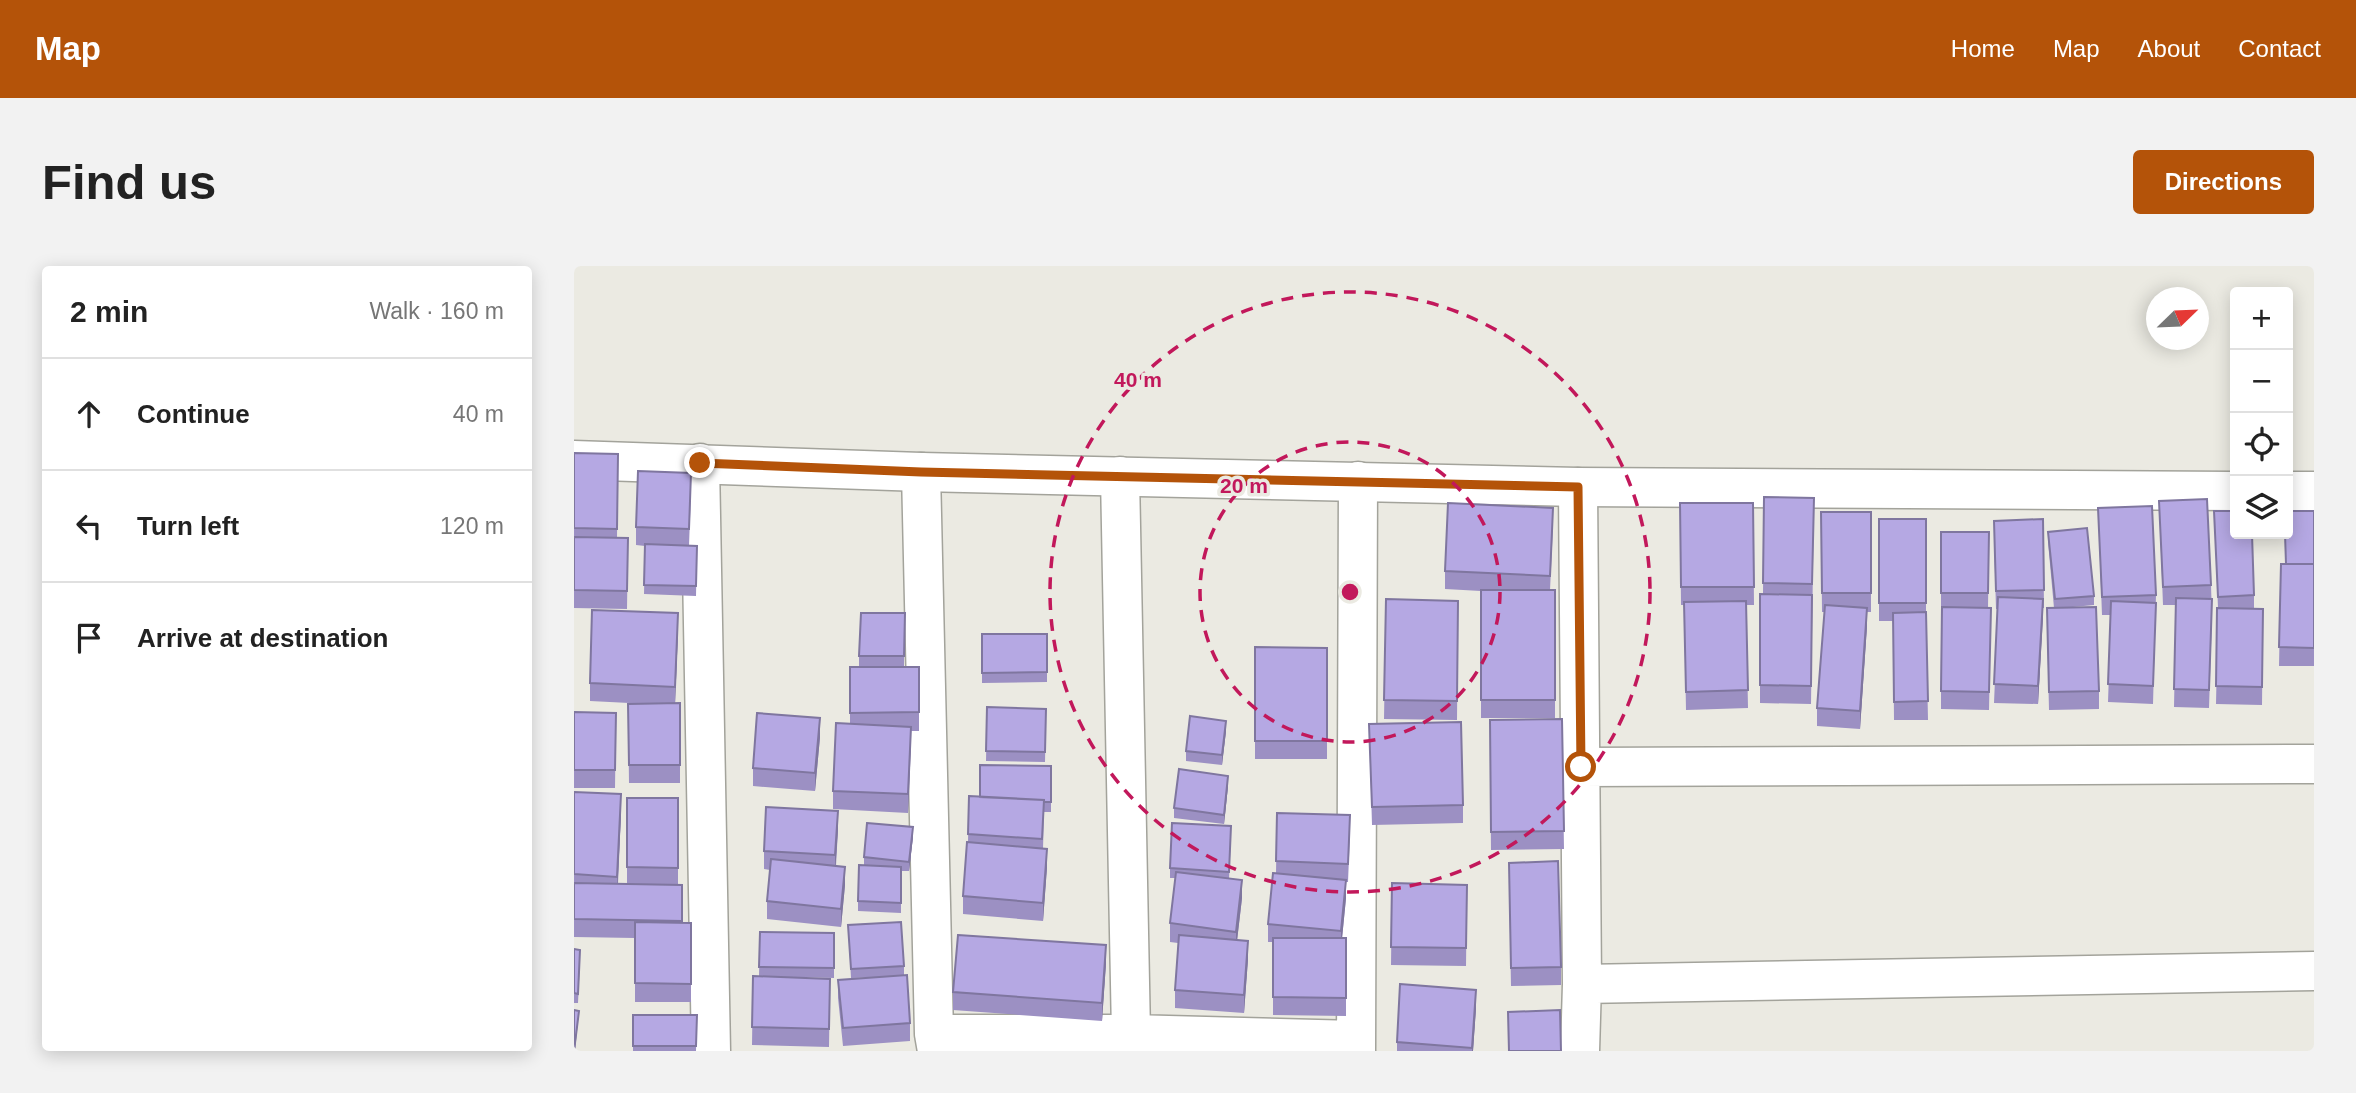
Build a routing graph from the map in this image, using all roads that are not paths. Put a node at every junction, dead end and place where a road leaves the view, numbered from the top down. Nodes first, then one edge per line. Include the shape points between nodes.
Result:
1 (574, 460) edge
2 (700, 463) junction
3 (921, 472) junction
4 (1120, 476) junction
5 (1358, 481) junction
6 (1578, 487) junction
7 (2230, 491) edge
8 (2293, 491) edge
9 (2314, 491) edge
10 (2314, 764) edge
11 (1581, 767) junction
12 (2314, 971) edge
13 (1582, 984) junction
14 (1131, 1034) junction
15 (936, 1043) edge
16 (1356, 1046) edge
17 (711, 1051) edge
18 (1580, 1051) edge

1 - 2 street
2 - 3 street
2 - 17 street
3 - 4 street
3 - 15 street
4 - 5 street
4 - 14 street
5 - 6 street
5 - 16 street
6 - 7 street
6 - 11 street
8 - 9 street
10 - 11 street
11 - 13 street
12 - 13 street
13 - 18 street
14 - 15 street
14 - 16 street

